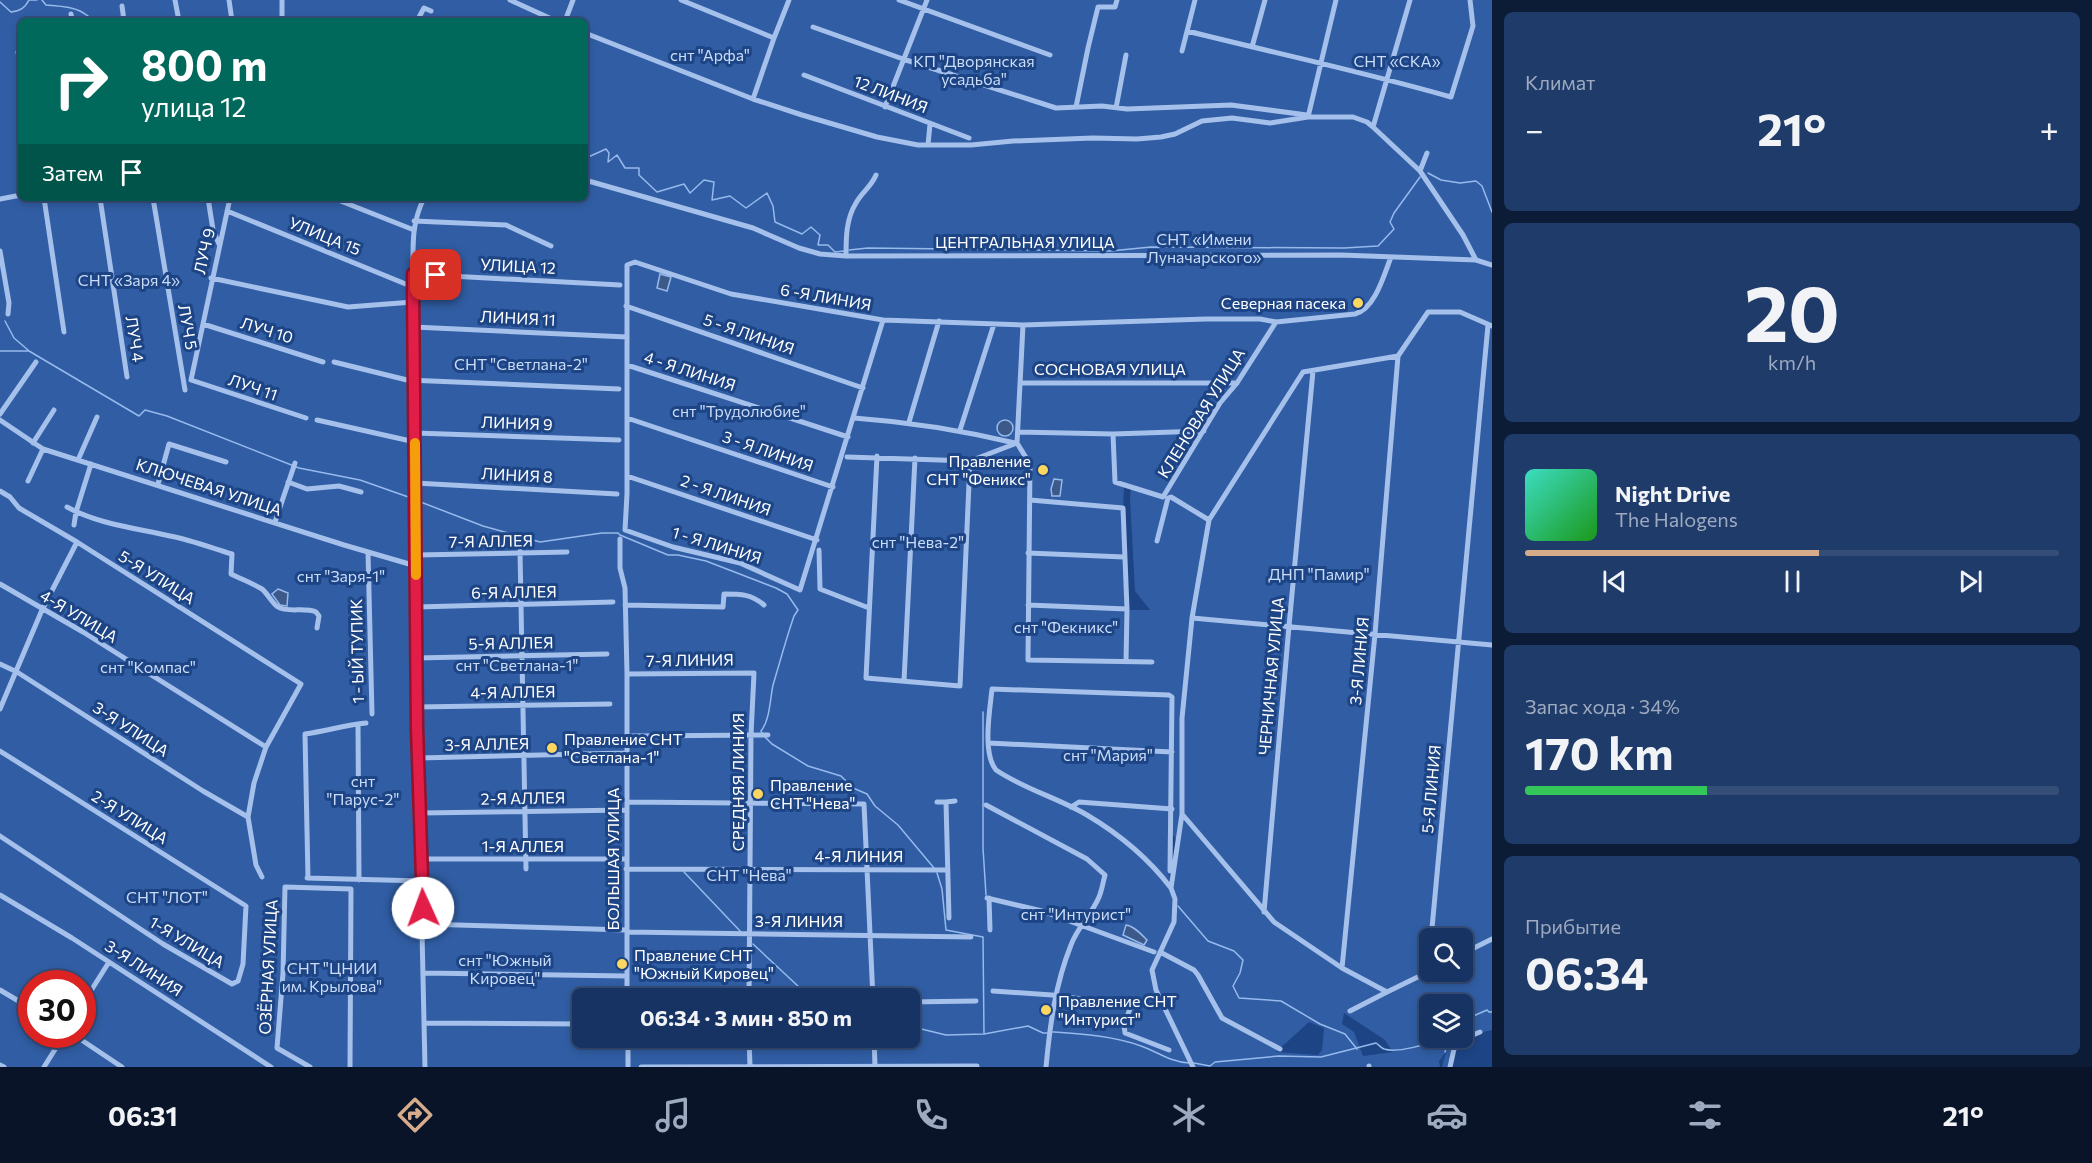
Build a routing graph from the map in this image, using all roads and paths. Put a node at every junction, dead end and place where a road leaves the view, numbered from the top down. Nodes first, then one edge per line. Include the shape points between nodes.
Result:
1 (176, 0) edge
2 (229, 0) edge
3 (282, 0) edge
4 (510, 0) edge
5 (573, 0) edge
6 (681, 0) edge
7 (789, 0) edge
8 (900, 0) edge
9 (927, 0) edge
10 (1117, 0) edge
11 (1195, 0) edge
12 (1265, 0) edge
13 (1336, 0) edge
14 (1410, 0) edge
15 (1470, 0) edge
16 (122, 6) dead end
17 (924, 9) junction
18 (431, 11) dead end
19 (124, 18) edge
20 (179, 18) edge
21 (232, 18) edge
22 (282, 18) edge
23 (419, 18) edge
24 (549, 18) edge
25 (566, 18) edge
26 (813, 27) dead end
27 (1187, 31) junction
28 (588, 34) edge
29 (774, 38) junction
30 (1252, 47) junction
31 (1182, 51) dead end
32 (1050, 55) dead end
33 (1126, 55) dead end
34 (903, 59) junction
35 (1320, 64) junction
36 (804, 75) dead end
37 (1388, 79) junction
38 (753, 99) junction
39 (885, 107) junction
40 (1076, 107) junction
41 (1116, 108) junction
42 (1308, 116) junction
43 (930, 124) junction
44 (1373, 127) junction
45 (969, 138) dead end
46 (928, 145) junction
47 (1427, 153) dead end
48 (1420, 171) junction
49 (876, 175) dead end
50 (588, 181) edge
51 (18, 196) edge
52 (0, 199) edge
53 (44, 201) edge
54 (100, 201) edge
55 (154, 201) edge
56 (208, 201) edge
57 (229, 201) edge
58 (341, 201) edge
59 (423, 201) edge
60 (227, 211) junction
61 (414, 221) junction
62 (414, 230) junction
63 (219, 244) junction
64 (551, 246) dead end
65 (0, 251) edge
66 (846, 256) junction
67 (1391, 257) junction
68 (1476, 260) junction
69 (1492, 265) edge
70 (413, 274) junction
71 (212, 278) junction
72 (620, 285) dead end
73 (413, 287) junction
74 (413, 302) junction
75 (626, 306) junction
76 (8, 315) dead end
77 (884, 320) junction
78 (939, 321) junction
79 (1276, 322) junction
80 (202, 324) junction
81 (994, 324) junction
82 (1023, 325) junction
83 (1490, 326) edge
84 (414, 327) junction
85 (64, 333) dead end
86 (627, 336) junction
87 (1398, 356) junction
88 (36, 362) dead end
89 (323, 362) dead end
90 (333, 362) dead end
91 (627, 365) junction
92 (1313, 371) junction
93 (128, 377) dead end
94 (191, 380) joint
95 (415, 380) junction
96 (1020, 383) junction
97 (1237, 383) junction
98 (863, 388) junction
99 (619, 389) dead end
100 (185, 390) dead end
101 (54, 410) dead end
102 (0, 414) edge
103 (97, 417) dead end
104 (306, 418) dead end
105 (627, 418) junction
106 (854, 418) junction
107 (0, 420) edge
108 (317, 420) dead end
109 (909, 422) junction
110 (960, 430) junction
111 (1204, 431) junction
112 (1018, 432) junction
113 (415, 433) junction
114 (1113, 434) junction
115 (848, 437) junction
116 (619, 440) dead end
117 (415, 442) junction
118 (33, 443) junction
119 (1017, 443) junction
120 (43, 449) junction
121 (878, 456) junction
122 (844, 457) junction
123 (915, 458) junction
124 (78, 460) junction
125 (970, 461) junction
126 (226, 462) dead end
127 (91, 464) junction
128 (294, 466) dead end
129 (627, 476) junction
130 (28, 481) dead end
131 (288, 482) junction
132 (414, 483) junction
133 (159, 484) junction
134 (833, 487) junction
135 (0, 491) edge
136 (361, 492) dead end
137 (617, 494) dead end
138 (1030, 500) junction
139 (67, 507) dead end
140 (76, 512) junction
141 (1209, 520) junction
142 (275, 522) junction
143 (74, 525) dead end
144 (620, 539) dead end
145 (816, 540) junction
146 (1157, 541) dead end
147 (77, 542) junction
148 (817, 549) junction
149 (368, 552) junction
150 (520, 552) junction
151 (567, 552) dead end
152 (1028, 553) junction
153 (416, 555) junction
154 (1124, 557) junction
155 (416, 566) junction
156 (0, 584) edge
157 (613, 602) dead end
158 (521, 605) junction
159 (625, 605) junction
160 (764, 605) dead end
161 (1028, 605) junction
162 (416, 607) junction
163 (869, 608) junction
164 (1127, 609) junction
165 (42, 610) junction
166 (1192, 618) junction
167 (1289, 626) junction
168 (317, 628) dead end
169 (1375, 634) junction
170 (1458, 641) junction
171 (1492, 645) edge
172 (607, 654) dead end
173 (522, 656) junction
174 (416, 658) junction
175 (1126, 661) junction
176 (1152, 662) dead end
177 (0, 664) edge
178 (17, 671) junction
179 (754, 673) joint
180 (627, 674) junction
181 (904, 681) junction
182 (610, 704) dead end
183 (523, 706) junction
184 (417, 707) junction
185 (0, 709) edge
186 (372, 714) dead end
187 (366, 723) dead end
188 (358, 724) junction
189 (751, 735) junction
190 (765, 735) dead end
191 (627, 738) junction
192 (989, 743) junction
193 (266, 747) junction
194 (0, 751) edge
195 (1172, 752) junction
196 (627, 753) junction
197 (523, 756) junction
198 (418, 758) junction
199 (955, 801) dead end
200 (628, 802) junction
201 (750, 802) junction
202 (937, 802) dead end
203 (946, 802) junction
204 (986, 805) dead end
205 (1071, 807) junction
206 (1172, 809) junction
207 (524, 810) junction
208 (627, 810) junction
209 (420, 813) junction
210 (1182, 814) junction
211 (248, 816) junction
212 (0, 836) edge
213 (421, 859) junction
214 (626, 859) junction
215 (525, 860) junction
216 (526, 869) dead end
217 (626, 869) junction
218 (751, 869) junction
219 (867, 870) junction
220 (948, 870) junction
221 (262, 877) dead end
222 (359, 880) junction
223 (422, 881) junction
224 (1171, 887) junction
225 (0, 895) edge
226 (246, 906) joint
227 (1264, 912) junction
228 (949, 918) dead end
229 (423, 924) junction
230 (1080, 926) junction
231 (1432, 928) edge
232 (990, 930) dead end
233 (626, 931) junction
234 (750, 934) junction
235 (869, 935) junction
236 (970, 937) dead end
237 (1492, 939) edge
238 (1473, 948) edge
239 (1157, 952) junction
240 (110, 962) junction
241 (1342, 968) junction
242 (423, 973) junction
243 (627, 976) junction
244 (1419, 976) edge
245 (96, 984) edge
246 (627, 988) edge
247 (749, 988) edge
248 (872, 988) edge
249 (0, 990) edge
250 (993, 991) dead end
251 (1387, 992) junction
252 (1055, 995) junction
253 (18, 1001) edge
254 (976, 1001) dead end
255 (920, 1002) edge
256 (1350, 1011) dead end
257 (424, 1023) junction
258 (572, 1024) edge
259 (1480, 1032) dead end
260 (56, 1048) edge
261 (94, 1048) edge
262 (628, 1048) edge
263 (750, 1048) edge
264 (874, 1048) edge
265 (1280, 1049) dead end
266 (1169, 1050) dead end
267 (750, 1066) edge
268 (875, 1066) edge
269 (977, 1066) edge
270 (44, 1067) edge
271 (122, 1067) edge
272 (271, 1067) edge
273 (310, 1067) edge
274 (350, 1067) edge
275 (425, 1067) edge
276 (628, 1067) edge
277 (640, 1067) edge
278 (1046, 1067) edge
279 (1193, 1067) edge
280 (1450, 1067) edge

1 - 20 street
2 - 21 street
3 - 22 street
4 - 24 street
5 - 25 street
6 - 29 street
7 - 29 street
8 - 17 street
9 - 17 street
10 - 40 street via 1115,7 1098,7
11 - 27 street
12 - 30 street
13 - 35 street
14 - 37 street
15 - 37 street via 1473,26 1451,97
16 - 19 street
17 - 32 street
17 - 34 street
18 - 23 street via 424,8
26 - 34 street
27 - 30 street
27 - 31 street
28 - 38 street
29 - 38 street
30 - 35 street
33 - 41 street
34 - 39 street
34 - 40 street via 1056,108
35 - 37 street
35 - 42 street
36 - 39 street, 12 ЛИНИЯ
37 - 44 street
38 - 46 street via 877,137
39 - 43 street, 12 ЛИНИЯ
40 - 41 street
41 - 42 street via 1231,105
42 - 44 street via 1353,117
42 - 46 street via 1270,123 1232,118 1202,121 1175,134 1137,140 1093,138
43 - 45 street, 12 ЛИНИЯ
43 - 46 street
44 - 48 street
47 - 48 street
48 - 68 street
49 - 66 street via 856,202 847,225
50 - 66 street, ЦЕНТРАЛЬНАЯ УЛИЦА via 753,228 799,248
51 - 52 street
53 - 85 street
54 - 93 street, ЛУЧ 4
55 - 100 street, ЛУЧ 5
56 - 63 street
57 - 60 street, ЛУЧ 9
58 - 62 street
59 - 61 street
60 - 63 street, ЛУЧ 9
60 - 73 street, УЛИЦА 15
61 - 62 street
61 - 64 street via 506,225
62 - 70 street
63 - 71 street, ЛУЧ 9
65 - 76 street
66 - 67 street, ЦЕНТРАЛЬНАЯ УЛИЦА
67 - 68 street, ЦЕНТРАЛЬНАЯ УЛИЦА
67 - 79 street, 6 -Я ЛИНИЯ via 1370,305 1362,312
68 - 69 street, ЦЕНТРАЛЬНАЯ УЛИЦА
70 - 72 street, УЛИЦА 12
70 - 73 street
71 - 74 street via 348,307
71 - 80 street, ЛУЧ 9
73 - 74 street
74 - 84 street
75 - 77 street, 6 -Я ЛИНИЯ via 627,265 635,262 731,294
75 - 86 street
75 - 98 street, 5 - Я ЛИНИЯ
77 - 78 street, 6 -Я ЛИНИЯ
77 - 98 street
78 - 81 street, 6 -Я ЛИНИЯ
78 - 109 street
79 - 82 street, 6 -Я ЛИНИЯ via 1206,319
79 - 97 street, КЛЕНОВАЯ УЛИЦА
80 - 89 street, ЛУЧ 10
80 - 94 street, ЛУЧ 9
81 - 82 street, 6 -Я ЛИНИЯ
81 - 110 street
82 - 96 street
83 - 87 street via 1460,312 1428,312
83 - 170 street, 5-Я ЛИНИЯ
84 - 86 street, ЛИНИЯ 11
84 - 95 street
86 - 91 street
87 - 92 street
87 - 169 street, 3-Я ЛИНИЯ
88 - 102 street
90 - 95 street
91 - 105 street
91 - 115 street, 4 - Я ЛИНИЯ
92 - 141 street via 1303,372
92 - 167 street, ЧЕРНИЧНАЯ УЛИЦА
94 - 104 street, ЛУЧ 11
95 - 99 street
95 - 113 street
96 - 97 street, СОСНОВАЯ УЛИЦА
96 - 112 street
97 - 111 street, КЛЕНОВАЯ УЛИЦА
98 - 106 street
101 - 118 street
103 - 124 street
105 - 129 street
105 - 134 street, 3 - Я ЛИНИЯ
106 - 109 street
106 - 115 street
107 - 118 street, КЛЮЧЕВАЯ УЛИЦА
108 - 117 street
109 - 110 street
110 - 119 street
111 - 114 street
111 - 114 street, КЛЕНОВАЯ УЛИЦА via 1163,497 1115,482
112 - 114 street
112 - 119 street
113 - 116 street, ЛИНИЯ 9
113 - 117 street
115 - 122 street
117 - 132 street
118 - 120 street, КЛЮЧЕВАЯ УЛИЦА
119 - 125 street
119 - 138 street via 1030,464
120 - 124 street, КЛЮЧЕВАЯ УЛИЦА
120 - 130 street
121 - 122 street
121 - 123 street
121 - 163 street
122 - 134 street
123 - 125 street
123 - 181 street
124 - 127 street, КЛЮЧЕВАЯ УЛИЦА
125 - 181 street via 960,686
126 - 133 street via 169,444
127 - 133 street, КЛЮЧЕВАЯ УЛИЦА
127 - 140 street
128 - 131 street
129 - 145 street, 2 - Я ЛИНИЯ
129 - 148 street, 1 - Я ЛИНИЯ via 625,530 673,547 740,563 800,590
131 - 136 street via 307,489 339,486
131 - 142 street
132 - 137 street, ЛИНИЯ 8
132 - 153 street
133 - 142 street, КЛЮЧЕВАЯ УЛИЦА
134 - 145 street
135 - 147 street, 5-Я УЛИЦА via 19,508
138 - 152 street
138 - 154 street via 1123,508
139 - 140 street
140 - 143 street
140 - 168 street via 232,554 231,574 264,591 276,607 316,612
141 - 146 street via 1168,498
141 - 166 street
142 - 149 street, КЛЮЧЕВАЯ УЛИЦА
144 - 159 street, БОЛЬШАЯ УЛИЦА
145 - 148 street
147 - 165 street
147 - 193 street, 5-Я УЛИЦА via 301,684
148 - 163 street via 820,589
149 - 155 street, КЛЮЧЕВАЯ УЛИЦА
149 - 186 street, 1 - ЫЙ ТУПИК
150 - 151 street, 7-Я АЛЛЕЯ
150 - 153 street, 7-Я АЛЛЕЯ
150 - 158 street
152 - 154 street
152 - 161 street
153 - 155 street
154 - 164 street
155 - 162 street
156 - 165 street, 4-Я УЛИЦА
157 - 158 street, 6-Я АЛЛЕЯ
158 - 162 street, 6-Я АЛЛЕЯ
158 - 173 street
159 - 160 street via 723,607 724,594 757,598
159 - 180 street, БОЛЬШАЯ УЛИЦА
161 - 164 street
161 - 175 street via 1028,660
162 - 174 street
163 - 181 street via 866,678
164 - 175 street
165 - 178 street
165 - 193 street, 4-Я УЛИЦА
166 - 167 street
166 - 210 street via 1182,718
167 - 169 street
167 - 227 street, ЧЕРНИЧНАЯ УЛИЦА
169 - 170 street
169 - 241 street, 3-Я ЛИНИЯ
170 - 171 street
170 - 231 street, 5-Я ЛИНИЯ
172 - 173 street, 5-Я АЛЛЕЯ
173 - 174 street, 5-Я АЛЛЕЯ
173 - 183 street
174 - 184 street
175 - 176 street
177 - 178 street, 3-Я УЛИЦА
178 - 185 street
178 - 211 street, 3-Я УЛИЦА
179 - 180 street, 7-Я ЛИНИЯ
179 - 189 street, СРЕДНЯЯ ЛИНИЯ
180 - 191 street, БОЛЬШАЯ УЛИЦА
182 - 183 street, 4-Я АЛЛЕЯ
183 - 184 street, 4-Я АЛЛЕЯ
183 - 197 street
184 - 198 street
187 - 188 street
188 - 222 street
188 - 222 street via 305,734 306,878
189 - 190 street
189 - 191 street
189 - 201 street, СРЕДНЯЯ ЛИНИЯ
191 - 196 street, БОЛЬШАЯ УЛИЦА
192 - 195 street
192 - 195 street via 992,688 1169,695 1173,700
192 - 205 street via 991,764 996,770
193 - 211 street
194 - 226 street, 2-Я УЛИЦА
195 - 206 street
196 - 197 street, 3-Я АЛЛЕЯ
196 - 200 street, БОЛЬШАЯ УЛИЦА
197 - 198 street, 3-Я АЛЛЕЯ
197 - 207 street
198 - 209 street
199 - 203 street
200 - 201 street
200 - 208 street, БОЛЬШАЯ УЛИЦА
201 - 218 street, СРЕДНЯЯ ЛИНИЯ
201 - 219 street via 864,804
202 - 203 street
203 - 220 street
204 - 230 street via 1087,859 1105,875 1098,899
205 - 206 street via 1079,802
205 - 224 street via 1129,844
206 - 224 street
207 - 208 street, 2-Я АЛЛЕЯ
207 - 209 street, 2-Я АЛЛЕЯ
207 - 215 street
208 - 214 street, БОЛЬШАЯ УЛИЦА
209 - 213 street
210 - 224 street
210 - 227 street
211 - 221 street via 256,865
212 - 226 street, 1-Я УЛИЦА via 163,944 232,984 238,981 243,964
213 - 215 street, 1-Я АЛЛЕЯ
213 - 223 street
214 - 215 street, 1-Я АЛЛЕЯ
214 - 217 street, БОЛЬШАЯ УЛИЦА
215 - 216 street
217 - 218 street, 4-Я ЛИНИЯ
217 - 233 street, БОЛЬШАЯ УЛИЦА
218 - 219 street, 4-Я ЛИНИЯ
218 - 234 street, СРЕДНЯЯ ЛИНИЯ
219 - 220 street, 4-Я ЛИНИЯ
219 - 235 street
220 - 228 street
222 - 223 street
223 - 229 street
224 - 239 street via 1174,922
225 - 240 street, 3-Я ЛИНИЯ
227 - 241 street
229 - 233 street, 3-Я ЛИНИЯ
229 - 242 street
230 - 232 street via 1042,911 988,898
230 - 239 street
230 - 252 street
233 - 234 street, 3-Я ЛИНИЯ
233 - 243 street, БОЛЬШАЯ УЛИЦА
234 - 235 street, 3-Я ЛИНИЯ
234 - 247 street, СРЕДНЯЯ ЛИНИЯ
235 - 236 street, 3-Я ЛИНИЯ
235 - 248 street
237 - 238 street
239 - 265 street via 1194,970 1222,1018
239 - 279 street via 1152,970 1156,990
240 - 245 street
240 - 272 street, 3-Я ЛИНИЯ
241 - 251 street
242 - 243 street
242 - 257 street
243 - 246 street, БОЛЬШАЯ УЛИЦА
244 - 251 street
249 - 253 street
250 - 252 street
251 - 256 street
252 - 266 street via 1131,1006 1125,1033
252 - 278 street
254 - 255 street
257 - 258 street
257 - 275 street
259 - 280 street via 1454,1049
260 - 270 street
261 - 271 street
262 - 276 street
263 - 267 street
264 - 268 street
267 - 268 street
267 - 277 street
268 - 269 street
273 - 274 street, ОЗЁРНАЯ УЛИЦА via 277,1048 285,887 351,889

